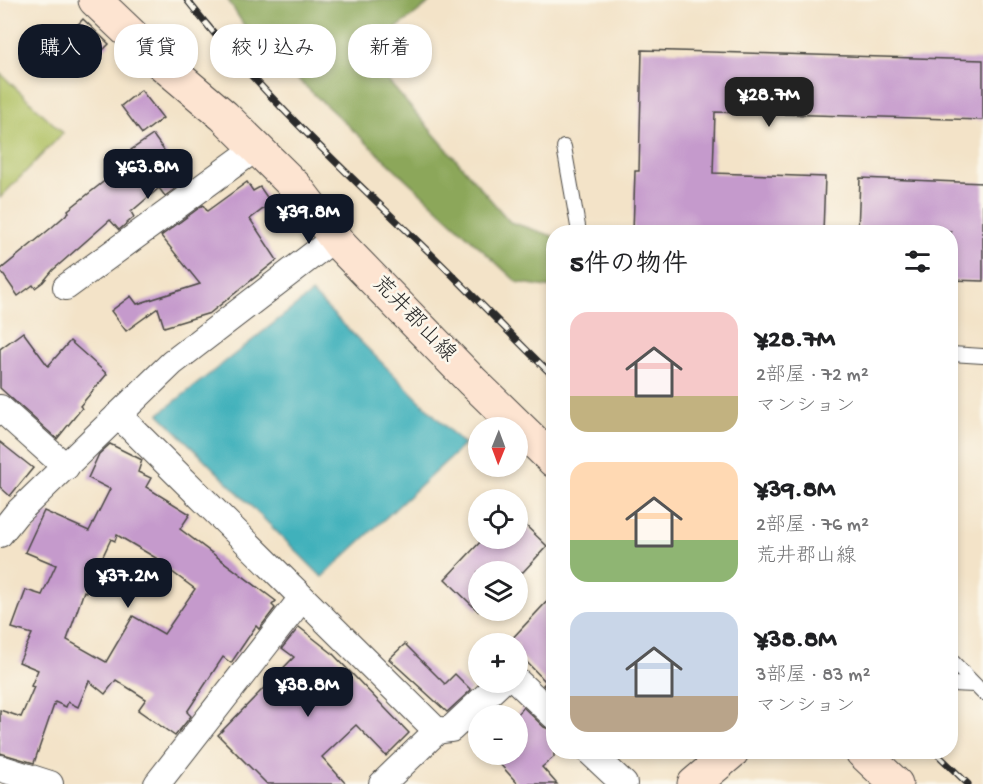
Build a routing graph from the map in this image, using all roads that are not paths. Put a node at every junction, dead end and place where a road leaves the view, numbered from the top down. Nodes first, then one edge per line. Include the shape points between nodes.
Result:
1 (95, 0) edge
2 (564, 147) dead end
3 (256, 148) junction
4 (578, 225) edge
5 (336, 237) junction
6 (66, 287) dead end
7 (958, 354) edge
8 (983, 356) edge
9 (0, 408) edge
10 (118, 415) junction
11 (546, 453) edge
12 (66, 467) junction
13 (0, 534) edge
14 (302, 598) junction
15 (958, 667) edge
16 (958, 685) edge
17 (979, 689) edge
18 (528, 692) edge
19 (489, 693) edge
20 (546, 709) edge
21 (437, 731) junction
22 (597, 759) edge
23 (724, 759) edge
24 (869, 759) edge
25 (0, 768) edge
26 (50, 784) edge
27 (157, 784) edge
28 (382, 784) edge
29 (624, 784) edge
30 (694, 784) edge
31 (896, 784) edge

1 - 3 main road, 荒井郡山線
2 - 4 lane
3 - 5 main road, 荒井郡山線 via 296,187
3 - 6 street
5 - 10 street via 172,363
5 - 11 main road, 荒井郡山線
7 - 8 lane
9 - 12 street
10 - 12 street
10 - 14 street
12 - 13 street
14 - 21 street
14 - 27 street
15 - 17 lane
16 - 17 lane
18 - 20 street
19 - 21 street via 451,729
21 - 28 street
22 - 29 street
23 - 30 main road
24 - 31 main road
25 - 26 street

